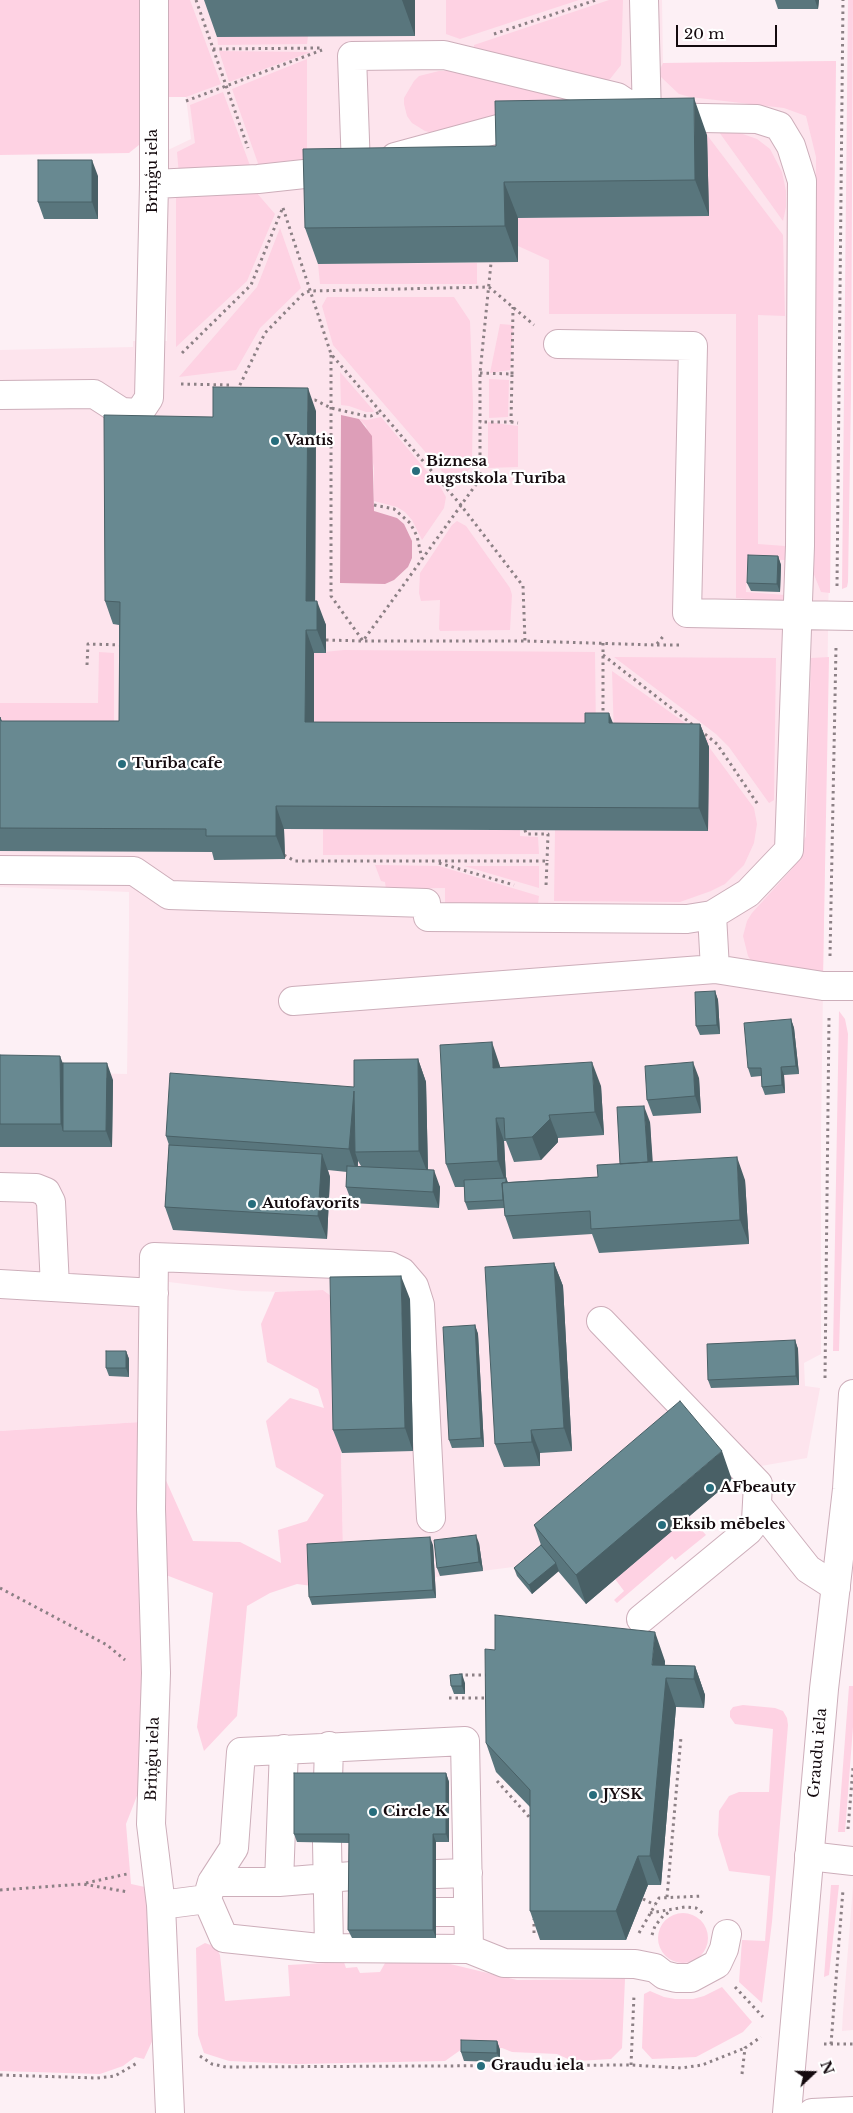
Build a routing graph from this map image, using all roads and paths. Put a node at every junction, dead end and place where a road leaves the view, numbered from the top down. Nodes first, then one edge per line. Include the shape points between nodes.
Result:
1 (154, 0) edge
2 (196, 0) edge
3 (596, 0) edge
4 (644, 0) edge
5 (842, 0) edge
6 (489, 36) dead end
7 (213, 49) junction
8 (226, 85) junction
9 (186, 100) dead end
10 (647, 116) junction
11 (607, 120) edge
12 (557, 124) edge
13 (356, 168) junction
14 (314, 174) junction
15 (258, 179) junction
16 (154, 184) junction
17 (283, 207) junction
18 (491, 263) edge
19 (489, 287) junction
20 (310, 291) junction
21 (513, 307) junction
22 (558, 344) joint
23 (331, 354) junction
24 (480, 373) junction
25 (512, 374) junction
26 (151, 383) junction
27 (236, 394) junction
28 (0, 395) edge
29 (246, 395) edge
30 (305, 399) edge
31 (331, 408) junction
32 (382, 411) junction
33 (480, 422) junction
34 (511, 422) junction
35 (518, 423) dead end
36 (460, 504) junction
37 (374, 505) dead end
38 (422, 559) junction
39 (687, 613) junction
40 (798, 615) junction
41 (845, 616) edge
42 (326, 640) dead end
43 (363, 641) junction
44 (525, 641) junction
45 (603, 643) junction
46 (120, 655) edge
47 (603, 655) junction
48 (87, 665) dead end
49 (604, 718) edge
50 (761, 809) dead end
51 (525, 830) edge
52 (284, 854) dead end
53 (434, 861) junction
54 (547, 861) junction
55 (0, 870) edge
56 (518, 886) dead end
57 (712, 914) junction
58 (544, 918) junction
59 (716, 970) junction
60 (841, 986) edge
61 (293, 1001) dead end
62 (0, 1186) edge
63 (0, 1284) edge
64 (54, 1287) junction
65 (154, 1294) junction
66 (602, 1321) dead end
67 (824, 1382) dead end
68 (853, 1394) edge
69 (758, 1506) junction
70 (431, 1518) dead end
71 (836, 1587) junction
72 (0, 1588) edge
73 (641, 1619) dead end
74 (457, 1675) edge
75 (490, 1682) edge
76 (156, 1685) junction
77 (490, 1690) edge
78 (449, 1698) dead end
79 (490, 1698) junction
80 (490, 1707) edge
81 (681, 1737) dead end
82 (329, 1746) junction
83 (284, 1749) junction
84 (853, 1768) edge
85 (491, 1773) edge
86 (328, 1781) edge
87 (534, 1822) edge
88 (327, 1842) edge
89 (809, 1856) junction
90 (849, 1860) edge
91 (156, 1870) junction
92 (468, 1873) junction
93 (436, 1874) dead end
94 (340, 1876) junction
95 (279, 1882) junction
96 (83, 1884) junction
97 (0, 1890) edge
98 (210, 1890) junction
99 (667, 1897) dead end
100 (643, 1899) dead end
101 (160, 1902) junction
102 (655, 1905) dead end
103 (674, 1909) junction
104 (436, 1912) dead end
105 (468, 1912) junction
106 (650, 1913) dead end
107 (534, 1916) edge
108 (717, 1925) joint
109 (641, 1928) dead end
110 (534, 1934) edge
111 (645, 1935) dead end
112 (653, 1942) dead end
113 (330, 1948) junction
114 (469, 1949) junction
115 (717, 1964) junction
116 (768, 2012) dead end
117 (764, 2030) dead end
118 (818, 2044) dead end
119 (831, 2044) junction
120 (853, 2044) edge
121 (745, 2048) junction
122 (182, 2051) junction
123 (742, 2074) dead end
124 (0, 2075) edge
125 (853, 2111) edge
126 (170, 2113) edge
127 (787, 2113) edge
128 (812, 2113) edge

1 - 16 main road, Briņģu iela
2 - 7 path
3 - 6 path
4 - 10 main road
5 - 41 path
7 - 8 path
7 - 8 path via 328,48
8 - 9 path
8 - 15 path
10 - 11 main road
10 - 13 main road via 617,97 444,55 352,56
10 - 40 main road via 757,119 779,126 791,146 802,181
12 - 13 main road via 498,129
13 - 14 main road
14 - 15 main road
14 - 17 path
15 - 16 main road
15 - 17 path
16 - 26 main road, Briņģu iela
17 - 20 path
17 - 26 path via 251,285
18 - 19 path
19 - 20 path
19 - 21 path
19 - 24 path
20 - 23 path
20 - 27 path via 304,293 265,333
21 - 22 path
21 - 25 path
22 - 39 main road via 693,346
23 - 31 path
23 - 32 path
24 - 25 path
24 - 33 path
25 - 34 path
26 - 27 path via 229,386
26 - 28 main road, Briņģu iela via 149,398 139,412 122,412 94,394
27 - 29 path
30 - 31 path
31 - 32 path via 366,416
31 - 43 path via 331,596
32 - 36 path
33 - 34 path
33 - 36 path via 480,479
34 - 35 path
36 - 38 path
36 - 44 path via 523,586
37 - 38 path via 394,509 410,523 417,536
38 - 43 path
39 - 40 main road
39 - 45 path via 656,644
40 - 41 main road
40 - 57 main road via 789,850 748,893
41 - 60 path
42 - 43 path
43 - 44 path
44 - 45 path
45 - 47 path
46 - 48 path via 120,645 88,644
47 - 49 path
47 - 50 path via 718,744
51 - 54 path via 526,834 548,834
52 - 53 path via 295,861
53 - 54 path
53 - 56 path
54 - 58 path
55 - 58 main road via 134,871 169,895 426,903 428,917
57 - 58 main road via 687,919
57 - 59 main road
59 - 60 main road
59 - 61 main road
60 - 67 path
62 - 64 main road via 36,1188 46,1192 51,1202
63 - 64 main road
64 - 65 main road
65 - 70 main road, Briņģu iela via 154,1257 390,1266 402,1272 414,1286 420,1305
65 - 76 main road, Briņģu iela via 151,1509
66 - 69 main road via 758,1484
68 - 71 main road, Graudu iela
69 - 71 main road via 808,1569
69 - 73 main road via 756,1521 748,1531
71 - 89 main road, Graudu iela
72 - 76 path via 107,1646
74 - 75 path via 490,1674
76 - 91 main road, Briņģu iela via 151,1824
77 - 79 path
78 - 79 path
79 - 80 path
81 - 99 path
82 - 83 main road
82 - 86 main road
82 - 92 main road via 465,1741
83 - 95 main road
83 - 98 main road via 241,1752 234,1848
84 - 90 path
85 - 87 path
88 - 94 main road
89 - 90 main road
89 - 127 main road, Graudu iela
90 - 119 path
91 - 96 path
91 - 101 main road, Briņģu iela
92 - 93 main road
92 - 105 main road
94 - 95 main road
94 - 113 main road via 340,1912
95 - 98 main road
96 - 97 path
96 - 101 path via 114,1888
98 - 101 main road
98 - 113 main road via 224,1938
100 - 102 path
101 - 122 main road, Briņģu iela
103 - 106 path
103 - 108 path via 696,1908
103 - 112 path via 656,1926
104 - 105 main road
105 - 114 main road
107 - 110 path
108 - 115 main road via 724,1949
109 - 111 path
113 - 114 main road
114 - 115 main road via 504,1963 635,1964 655,1968 676,1978 691,1978
115 - 116 path via 767,2022
117 - 121 path via 762,2038
118 - 119 path
119 - 120 path
121 - 122 path via 702,2065 681,2068 631,2065 226,2068
121 - 123 path
122 - 124 path via 153,2063 135,2063 115,2076
122 - 126 main road, Briņģu iela
125 - 128 main road

